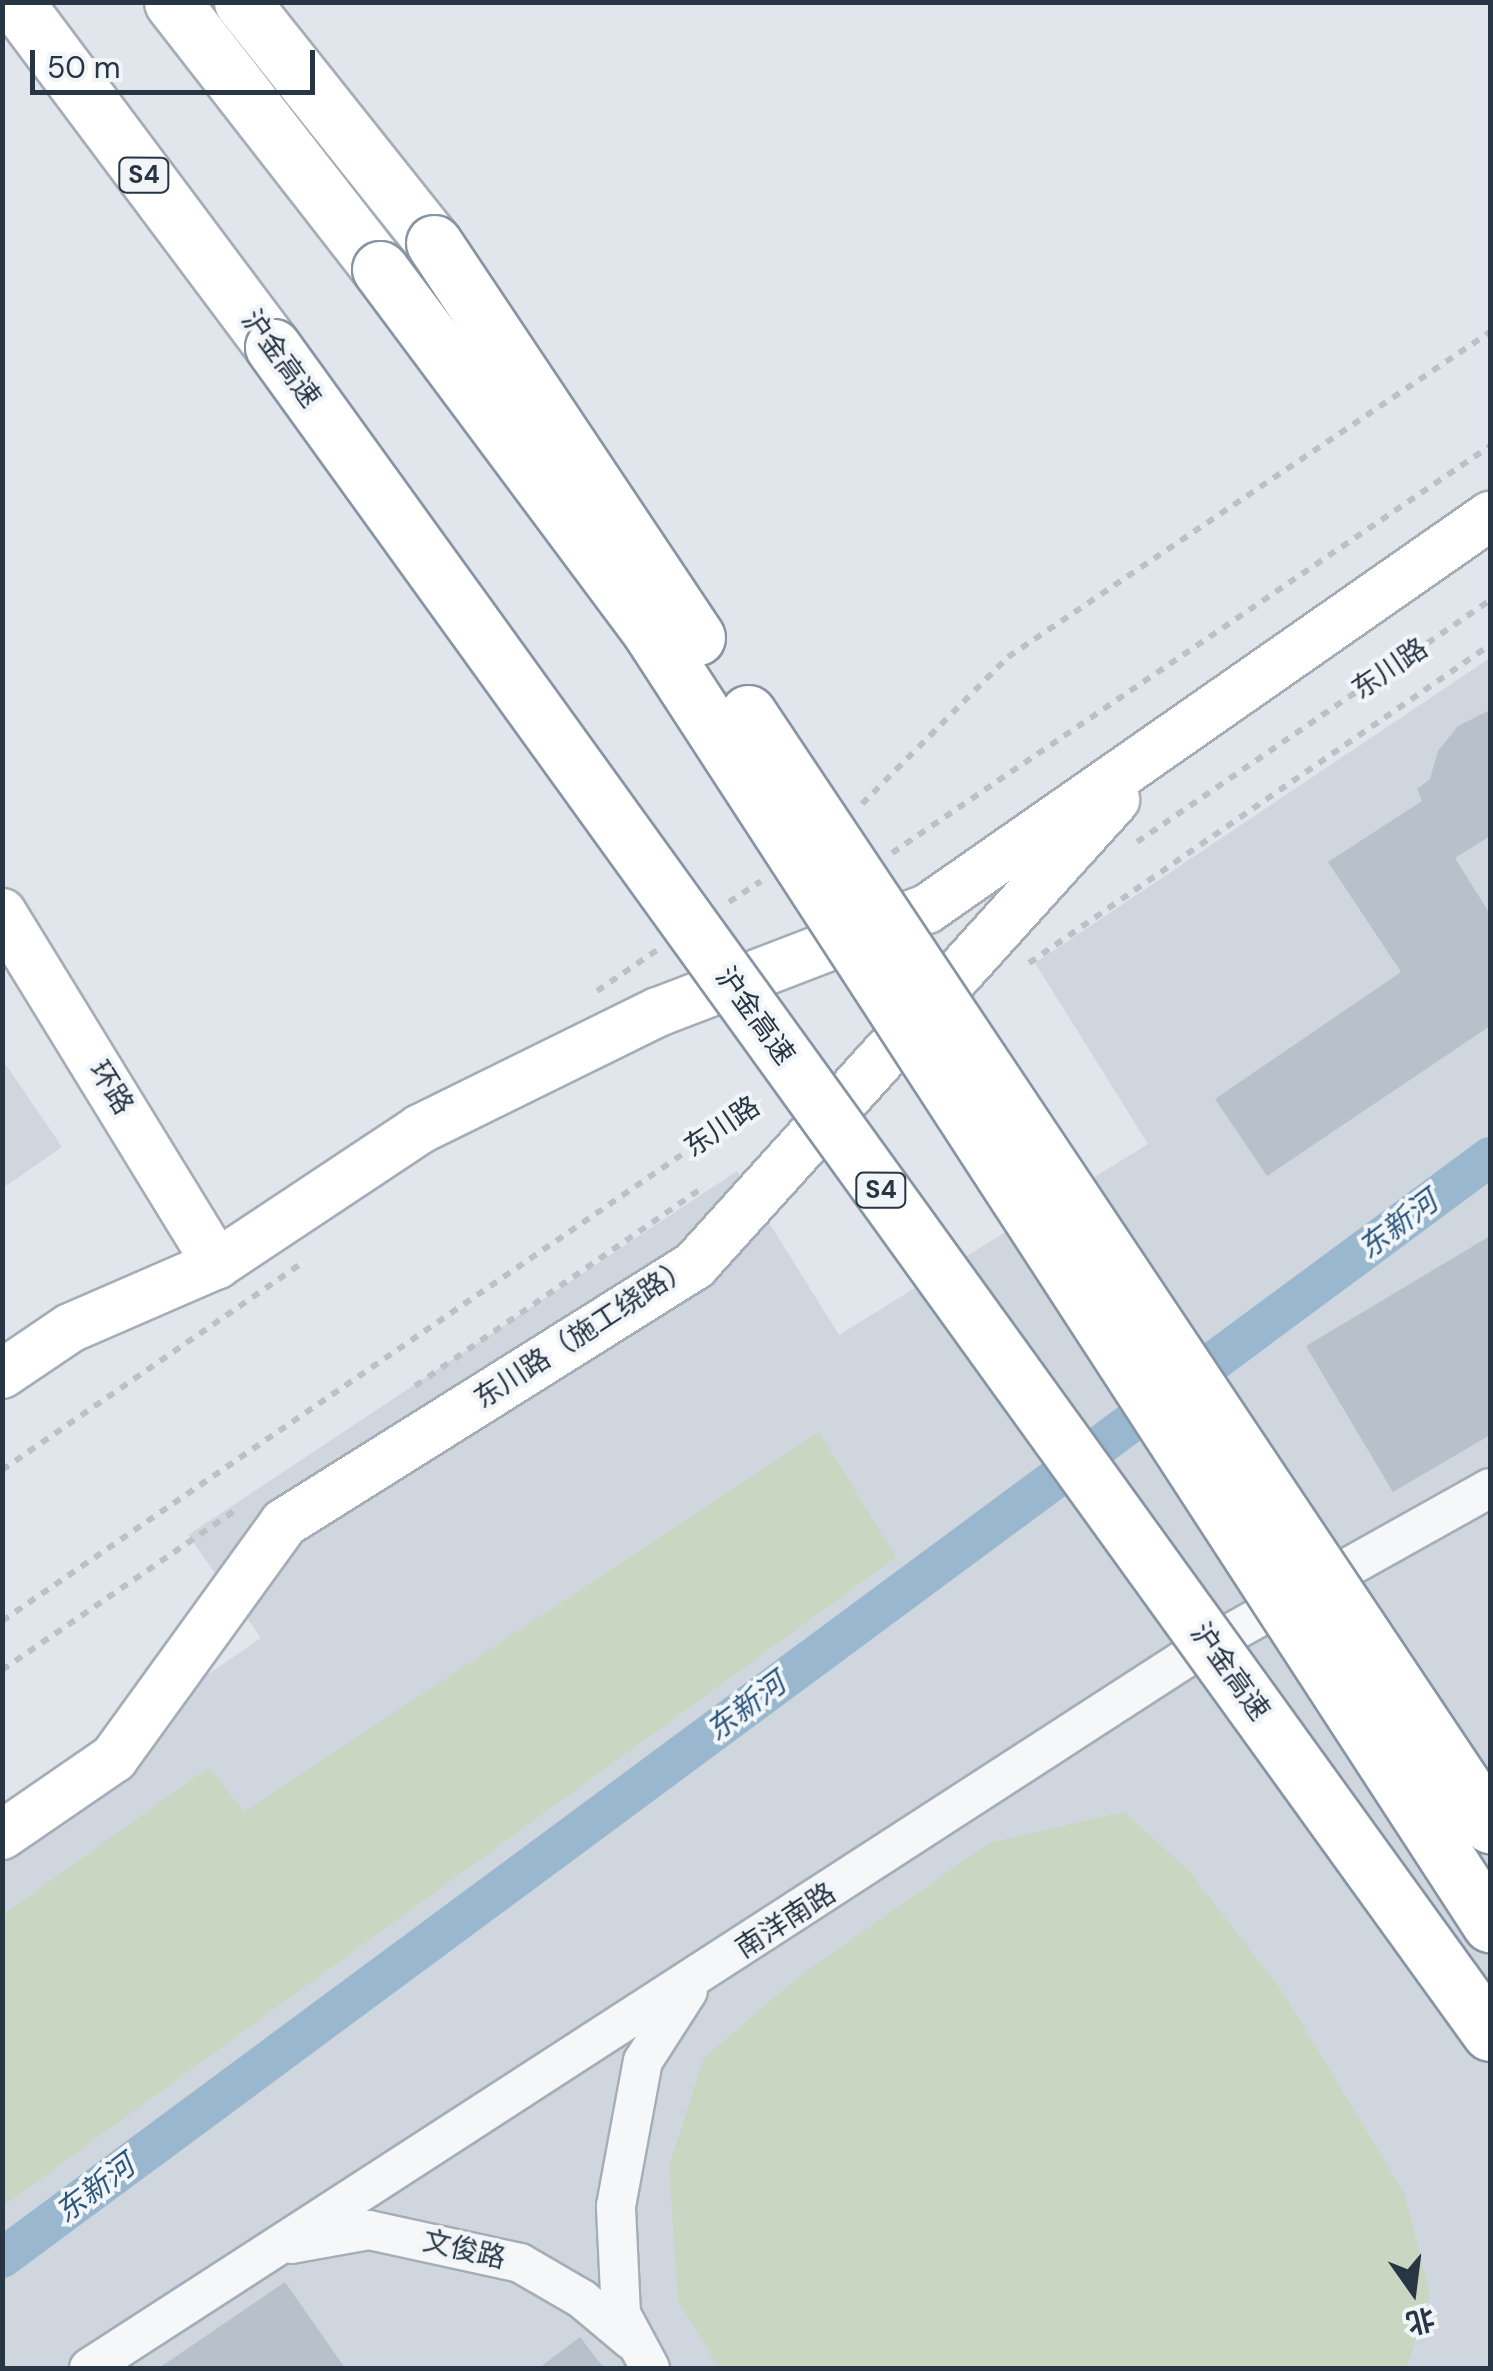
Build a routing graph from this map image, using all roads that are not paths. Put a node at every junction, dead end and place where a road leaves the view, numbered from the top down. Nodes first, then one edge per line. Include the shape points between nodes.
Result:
1 (15, 2) edge
2 (172, 2) edge
3 (242, 2) edge
4 (1490, 516) edge
5 (1171, 738) junction
6 (2, 913) edge
7 (217, 1264) junction
8 (2, 1374) edge
9 (1490, 1488) edge
10 (1490, 1825) edge
11 (2, 1836) edge
12 (1490, 1924) edge
13 (694, 1981) junction
14 (1490, 2033) edge
15 (274, 2248) junction
16 (640, 2354) edge
17 (89, 2368) edge

1 - 14 highway, 沪金高速 / S4, bridge via 272,347
2 - 12 highway, bridge via 651,633
3 - 10 highway, bridge via 434,243
4 - 5 main road
5 - 7 main road via 928,909 658,1012 437,1121
5 - 11 main road, 东川路（施工绕路） via 695,1264 284,1522 114,1758
6 - 7 main road, 环路
7 - 8 main road via 70,1328
9 - 13 lane, 南洋南路 via 1186,1658
13 - 15 lane, 南洋南路
13 - 16 lane, 文俊路 via 642,2061 627,2129 616,2206 620,2314
15 - 16 lane, 文俊路 via 369,2230 520,2263 582,2299
15 - 17 lane, 南洋南路

